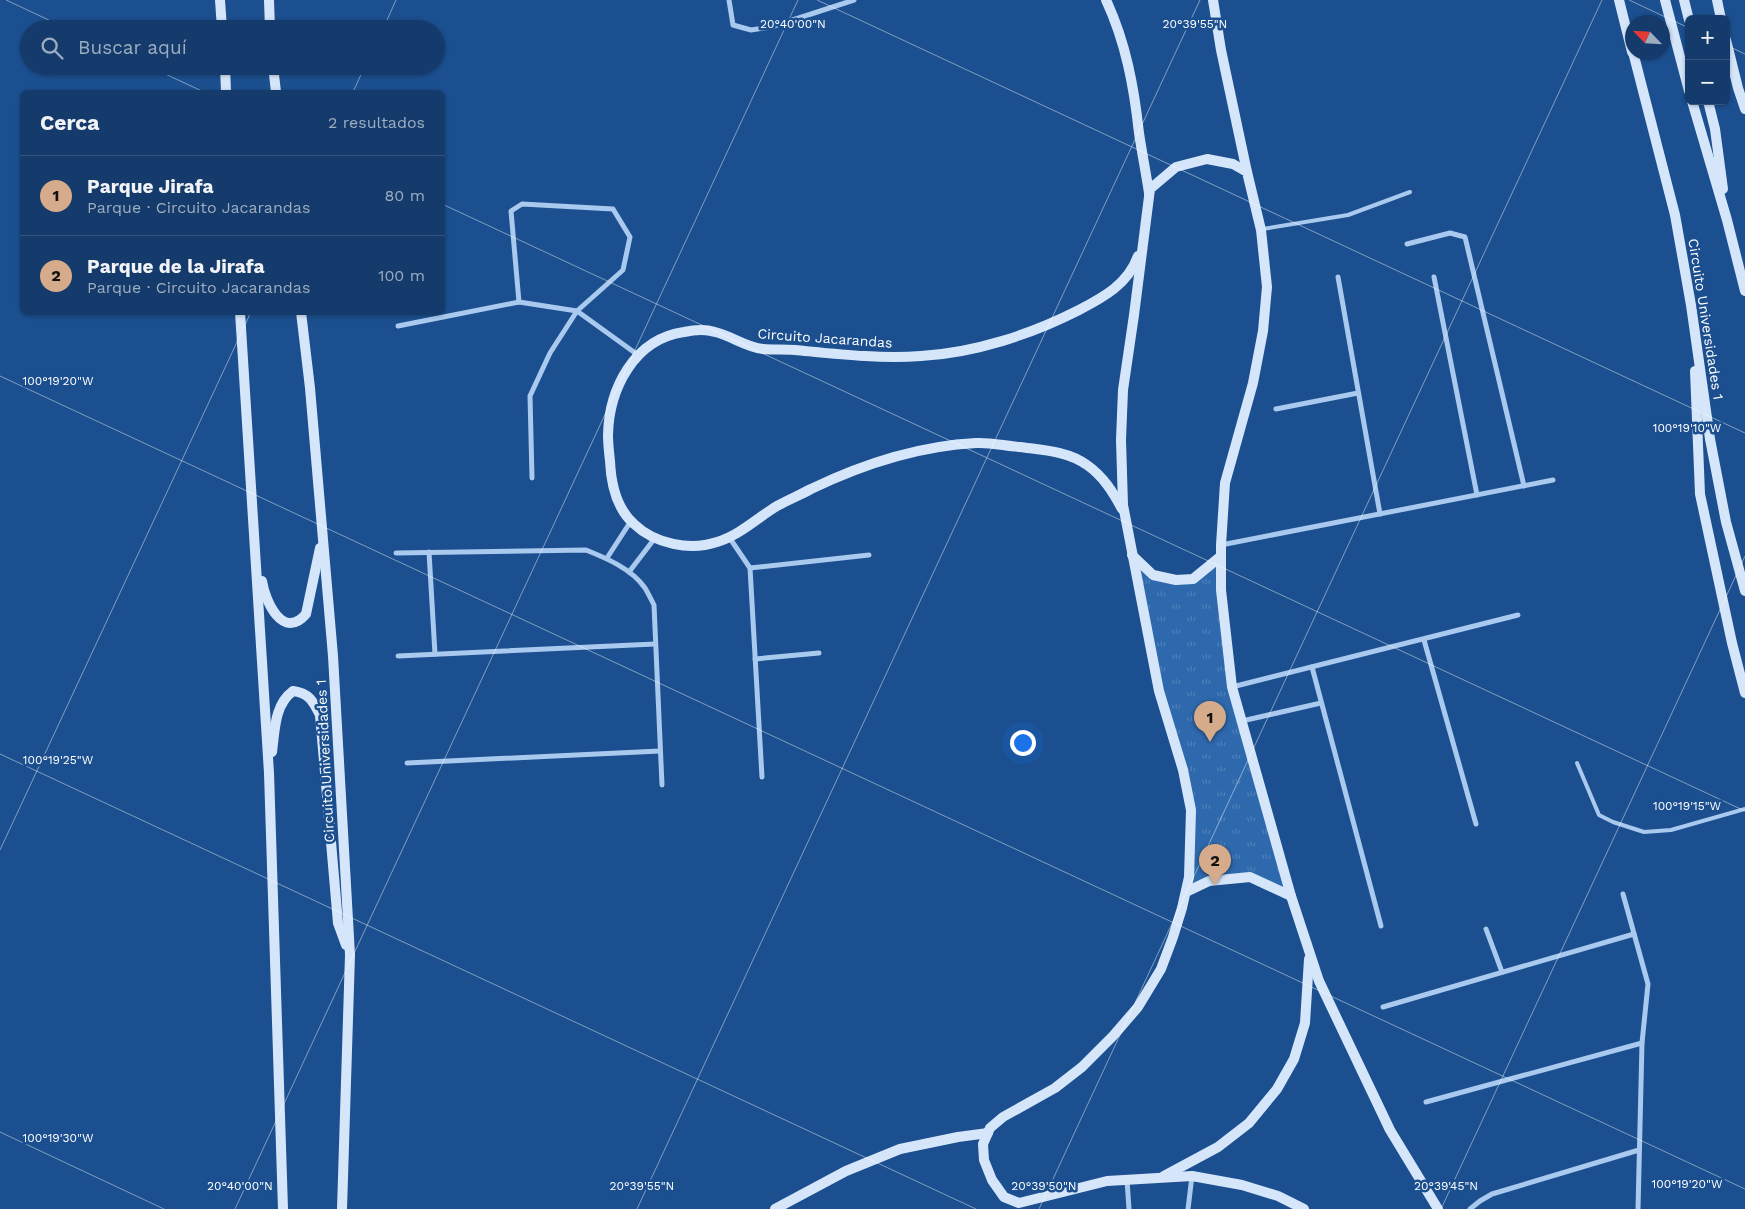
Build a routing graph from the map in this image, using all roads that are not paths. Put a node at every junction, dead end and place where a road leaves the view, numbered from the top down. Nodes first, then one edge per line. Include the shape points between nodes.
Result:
1 (220, 0) edge
2 (269, 0) edge
3 (730, 0) edge
4 (854, 0) edge
5 (1106, 0) edge
6 (1213, 0) edge
7 (1619, 0) edge
8 (1665, 0) edge
9 (1684, 0) edge
10 (1717, 0) edge
11 (1688, 15) edge
12 (1720, 15) edge
13 (221, 20) edge
14 (270, 20) edge
15 (1625, 22) edge
16 (1730, 53) edge
17 (1635, 60) edge
18 (225, 75) edge
19 (274, 75) edge
20 (1685, 76) edge
21 (1741, 87) edge
22 (226, 90) edge
23 (276, 90) edge
24 (1693, 105) edge
25 (1709, 105) edge
26 (1745, 109) edge
27 (1247, 172) junction
28 (1410, 192) dead end
29 (1149, 194) junction
30 (1727, 220) junction
31 (1261, 230) junction
32 (1407, 244) dead end
33 (1143, 246) junction
34 (1434, 277) dead end
35 (1338, 278) dead end
36 (1745, 291) edge
37 (519, 302) junction
38 (1691, 305) junction
39 (577, 311) junction
40 (240, 315) edge
41 (301, 315) edge
42 (398, 326) dead end
43 (638, 355) junction
44 (1358, 393) junction
45 (1276, 409) dead end
46 (532, 478) dead end
47 (1553, 480) dead end
48 (1524, 486) junction
49 (1477, 495) junction
50 (1380, 514) junction
51 (1125, 516) junction
52 (631, 521) junction
53 (1726, 522) junction
54 (323, 536) junction
55 (729, 537) junction
56 (655, 538) junction
57 (255, 541) junction
58 (1221, 545) junction
59 (396, 552) dead end
60 (429, 552) junction
61 (1132, 554) junction
62 (869, 556) dead end
63 (1220, 557) junction
64 (607, 558) junction
65 (750, 568) junction
66 (1745, 571) edge
67 (629, 572) junction
68 (1745, 592) edge
69 (1518, 615) dead end
70 (1424, 640) junction
71 (655, 644) junction
72 (435, 654) junction
73 (819, 654) dead end
74 (398, 656) dead end
75 (755, 659) junction
76 (1312, 667) junction
77 (1232, 687) junction
78 (1745, 694) edge
79 (1321, 703) junction
80 (1241, 721) junction
81 (660, 751) junction
82 (407, 763) dead end
83 (1577, 763) dead end
84 (269, 773) junction
85 (762, 777) dead end
86 (662, 785) dead end
87 (1745, 809) edge
88 (1476, 824) dead end
89 (1186, 892) junction
90 (1623, 894) dead end
91 (1291, 896) junction
92 (1381, 926) dead end
93 (1486, 929) dead end
94 (1634, 934) junction
95 (1310, 954) junction
96 (350, 955) junction
97 (1502, 972) junction
98 (1383, 1007) dead end
99 (1642, 1043) junction
100 (1426, 1102) dead end
101 (988, 1133) junction
102 (1640, 1150) junction
103 (1192, 1176) junction
104 (1161, 1178) junction
105 (1127, 1180) junction
106 (1046, 1196) junction
107 (283, 1209) edge
108 (342, 1209) edge
109 (775, 1209) edge
110 (1025, 1209) edge
111 (1129, 1209) edge
112 (1188, 1209) edge
113 (1304, 1209) edge
114 (1438, 1209) edge
115 (1470, 1209) edge
116 (1638, 1209) edge

1 - 13 street
2 - 14 street
3 - 4 street via 733,25 750,30 771,27
5 - 29 street via 1129,65
6 - 27 street via 1220,50
7 - 15 street, Circuito Universidades 1
8 - 20 street
9 - 11 street
10 - 12 street
16 - 21 street
17 - 38 street, Circuito Universidades 1 via 1675,215
18 - 22 street
19 - 23 street
21 - 26 street
24 - 30 street
25 - 30 street
27 - 29 street via 1233,164 1207,159 1176,167 1150,189
27 - 31 street
28 - 31 lane via 1348,214
29 - 33 street
30 - 36 street
31 - 58 street via 1267,287 1263,331 1253,383 1225,483
32 - 48 street via 1450,233 1465,236
33 - 43 street, Circuito Jacarandas via 1124,280 1100,300 1035,331 951,353 893,357 762,349 714,331 691,331 665,337
33 - 51 street via 1123,390 1121,440
34 - 49 street
35 - 44 street
37 - 39 street
37 - 39 street via 511,211 522,204 613,209 630,237 623,270
37 - 42 street
38 - 53 street, Circuito Universidades 1 via 1710,439
38 - 78 street via 1700,494
39 - 43 street
39 - 46 street via 550,353 530,396
40 - 57 street
41 - 54 street, Circuito Universidades 1
43 - 52 street, Circuito Jacarandas via 616,392 608,437 614,491
44 - 45 street
44 - 50 street
47 - 48 street
48 - 49 street
49 - 50 street
50 - 58 street
51 - 55 street, Circuito Jacarandas via 1108,485 1076,459 1047,451 978,443 908,453 865,465 780,504
51 - 61 street
52 - 56 street, Circuito Jacarandas
52 - 64 street
53 - 66 street
53 - 68 street, Circuito Universidades 1
54 - 57 street via 306,614 294,623 279,618 269,606
54 - 96 street, Circuito Universidades 1
55 - 56 street, Circuito Jacarandas via 716,543 692,546
55 - 65 street
56 - 67 street
57 - 84 street
58 - 63 street
59 - 60 street
60 - 64 street via 586,550
60 - 72 street
61 - 63 street via 1153,576 1176,580 1193,579
61 - 89 street via 1159,691 1184,770 1191,810
62 - 65 street
63 - 77 street
64 - 67 street
65 - 75 street
67 - 71 street via 644,587 654,605
69 - 70 street
70 - 76 street
70 - 88 street
71 - 72 street
71 - 81 street
72 - 74 street
73 - 75 street
75 - 85 street
76 - 77 street
76 - 79 street
77 - 80 street
79 - 80 street
79 - 92 street
80 - 91 street
81 - 82 street
81 - 86 street
83 - 87 lane via 1599,815 1644,832 1671,830
84 - 96 street via 280,707 284,698 293,691 302,692 314,703 320,715 338,923
84 - 107 street
89 - 91 street via 1209,882 1250,876
89 - 101 street via 1161,968 1138,1007 1082,1067 1054,1088 1003,1116
90 - 94 street
91 - 95 street
93 - 97 street
94 - 97 street
94 - 99 street via 1648,984
95 - 104 street via 1305,1022 1294,1059 1277,1089 1249,1123 1218,1147
95 - 114 street via 1319,981 1390,1130
96 - 108 street, Circuito Universidades 1
97 - 98 street
99 - 100 street
99 - 102 street
101 - 106 street via 983,1144 984,1160 1004,1197 1019,1203
101 - 109 street via 900,1149 846,1171
102 - 115 street via 1492,1194
102 - 116 street
103 - 104 street
103 - 112 street
103 - 113 street via 1242,1185 1278,1196
104 - 105 street
105 - 106 street via 1107,1181
105 - 111 street
106 - 110 street

